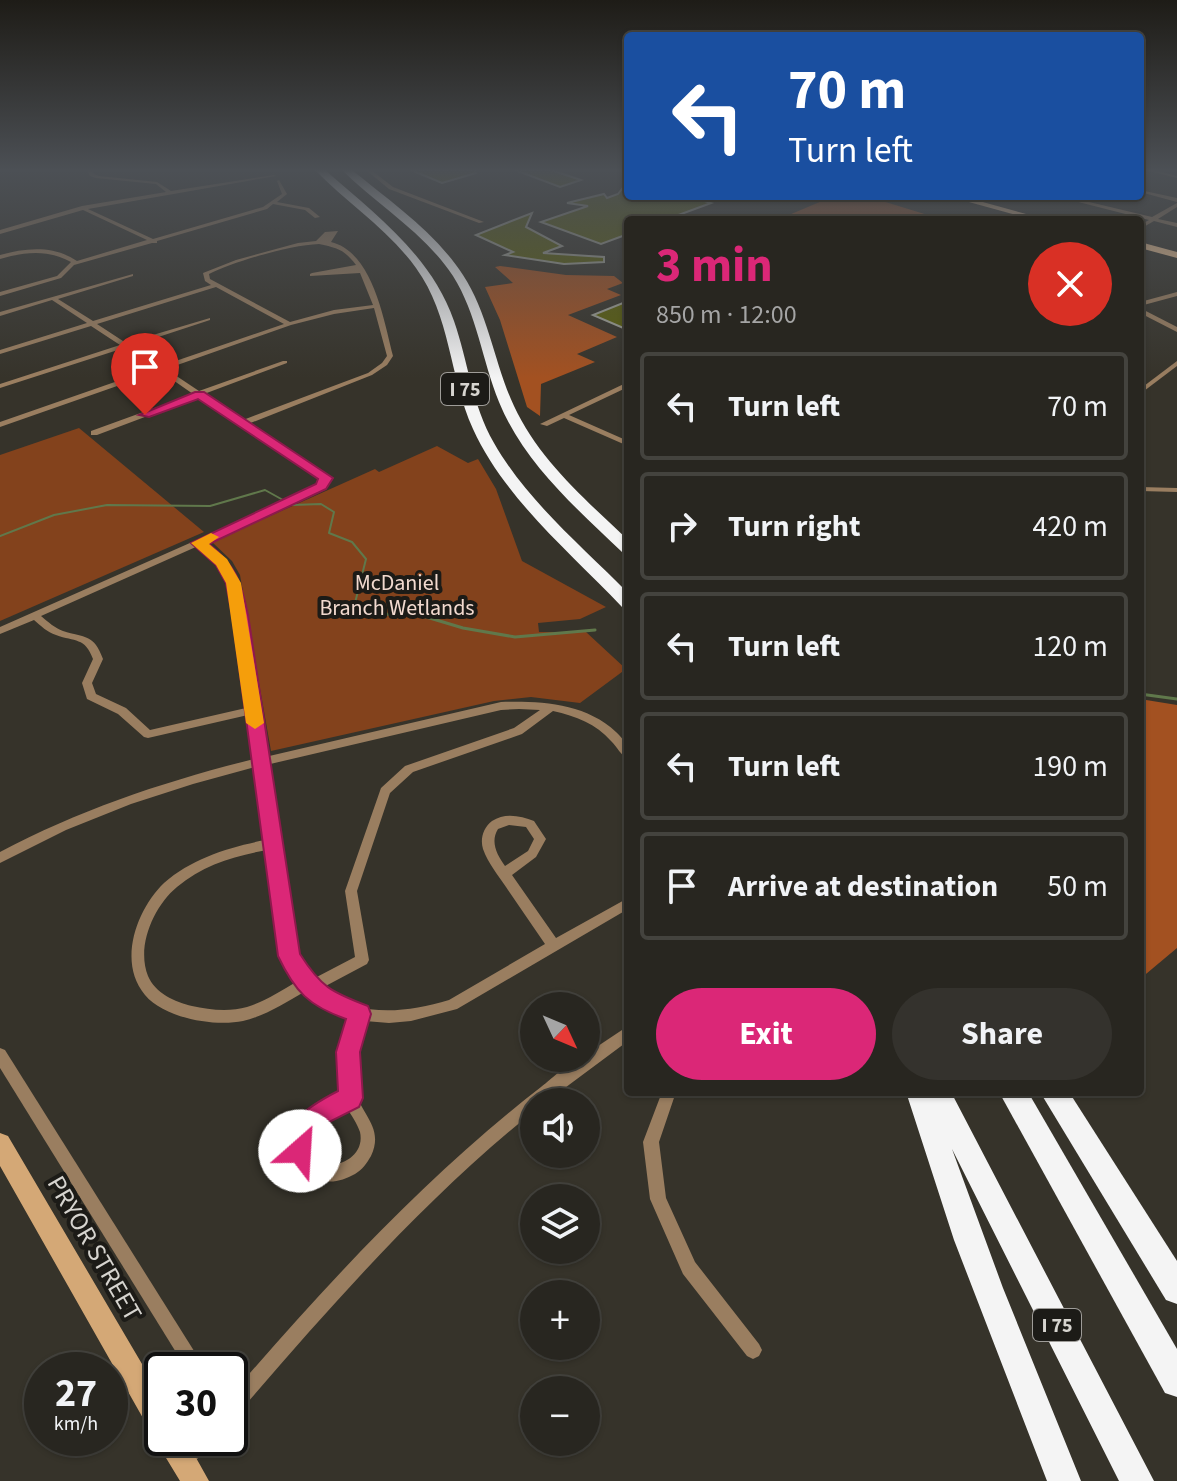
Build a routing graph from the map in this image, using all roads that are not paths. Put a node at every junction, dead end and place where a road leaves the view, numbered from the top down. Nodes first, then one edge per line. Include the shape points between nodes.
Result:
1 (149, 239) edge
2 (164, 239) edge
3 (321, 239) edge
4 (331, 239) edge
5 (394, 239) edge
6 (426, 239) edge
7 (155, 242) junction
8 (317, 243) junction
9 (327, 244) junction
10 (1144, 246) edge
11 (1177, 255) edge
12 (0, 257) edge
13 (72, 264) junction
14 (358, 269) junction
15 (131, 275) dead end
16 (216, 285) junction
17 (0, 294) edge
18 (1177, 294) edge
19 (53, 298) junction
20 (377, 306) junction
21 (1144, 306) edge
22 (1144, 309) edge
23 (0, 314) edge
24 (208, 319) dead end
25 (92, 324) junction
26 (289, 324) junction
27 (1177, 330) edge
28 (125, 346) junction
29 (0, 352) edge
30 (285, 362) dead end
31 (1177, 363) edge
32 (161, 369) junction
33 (0, 386) edge
34 (624, 386) edge
35 (1144, 389) edge
36 (199, 395) junction
37 (564, 415) junction
38 (243, 423) junction
39 (1, 424) edge
40 (544, 424) dead end
41 (94, 433) dead end
42 (624, 442) edge
43 (1144, 489) edge
44 (1177, 490) edge
45 (199, 543) junction
46 (624, 545) edge
47 (624, 599) edge
48 (35, 616) junction
49 (0, 631) edge
50 (552, 707) junction
51 (253, 710) junction
52 (624, 751) edge
53 (260, 762) junction
54 (272, 844) junction
55 (0, 858) edge
56 (504, 874) junction
57 (624, 905) edge
58 (554, 946) junction
59 (307, 986) junction
60 (360, 1014) junction
61 (624, 1036) edge
62 (0, 1055) edge
63 (668, 1096) edge
64 (921, 1096) edge
65 (939, 1096) edge
66 (1015, 1096) edge
67 (1056, 1096) edge
68 (350, 1098) junction
69 (0, 1144) edge
70 (1177, 1289) edge
71 (753, 1350) dead end
72 (186, 1352) edge
73 (1177, 1381) edge
74 (248, 1389) edge
75 (144, 1393) edge
76 (1064, 1481) edge
77 (1137, 1481) edge

1 - 7 street
2 - 7 street
3 - 8 street
4 - 9 street
5 - 47 highway, I 75 via 417,260 442,302 468,399 492,451 538,510
6 - 46 highway, I 75 via 449,263 474,304 507,406 524,436 555,476
7 - 13 street
8 - 9 street
8 - 16 street via 213,270 205,277
9 - 14 street via 346,250
10 - 11 main road
12 - 13 street via 51,252 65,255
13 - 17 street via 59,277
14 - 14 street via 312,275
14 - 20 street
15 - 19 street
16 - 25 street
16 - 26 street
18 - 21 street
19 - 23 street
19 - 25 street
20 - 26 street
20 - 38 street via 390,356 385,364
22 - 27 street
24 - 28 street
25 - 28 street
25 - 29 street
26 - 32 street
28 - 32 street
28 - 33 street
30 - 36 street
31 - 35 street
32 - 36 street
32 - 39 street
34 - 37 street
36 - 38 street
36 - 41 street
37 - 40 street
37 - 42 street
38 - 45 street via 326,478 321,487
43 - 44 street
45 - 48 street
45 - 51 street via 222,562 233,583
48 - 49 street
48 - 51 street via 53,630 94,647 98,659 87,683 91,696 122,711 148,734
50 - 52 street via 596,721
50 - 53 street via 501,706
50 - 59 street via 518,731 409,769 385,791 351,891 362,960
51 - 53 street
53 - 54 street
53 - 55 street via 173,783 90,814
54 - 59 street via 289,956
54 - 59 street via 208,861 170,886 144,923 138,954 142,980 160,1000 199,1014 242,1015
56 - 56 street via 485,839 501,822 530,824 540,839 538,847
56 - 58 street
57 - 58 street
58 - 60 street via 439,1010 400,1018
59 - 60 street via 327,1002
60 - 68 street via 348,1052
61 - 74 street via 576,1067 442,1179
62 - 72 street
63 - 71 street via 651,1142 658,1199 689,1268
64 - 76 highway via 947,1187
65 - 77 highway, I 75
66 - 73 highway
67 - 70 highway
68 - 68 street via 368,1137 365,1151 343,1171 317,1172 307,1165 300,1138 318,1115
69 - 75 main road, PRYOR STREET

